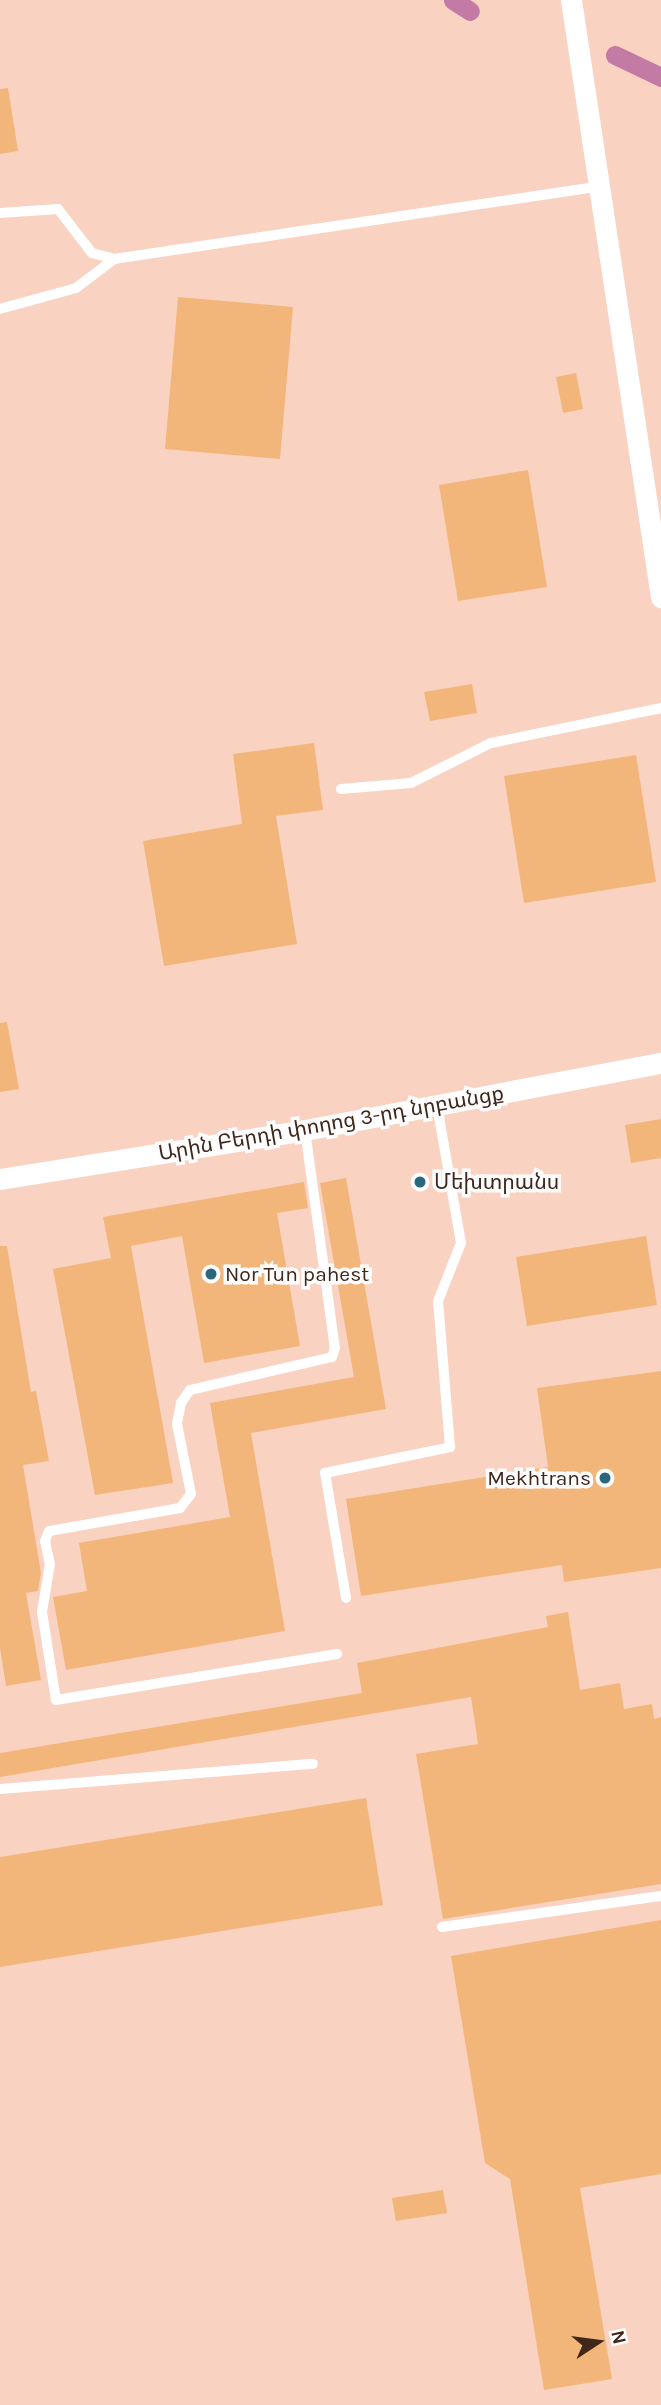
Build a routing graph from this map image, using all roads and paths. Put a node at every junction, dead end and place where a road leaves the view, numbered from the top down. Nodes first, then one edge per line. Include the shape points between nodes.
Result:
1 (571, 0) edge
2 (596, 187) junction
3 (0, 213) edge
4 (114, 259) junction
5 (0, 309) edge
6 (661, 597) edge
7 (661, 708) edge
8 (341, 789) dead end
9 (661, 1063) edge
10 (437, 1105) junction
11 (305, 1130) junction
12 (0, 1179) edge
13 (346, 1598) dead end
14 (337, 1654) dead end
15 (313, 1763) dead end
16 (0, 1789) edge
17 (661, 1896) edge
18 (442, 1927) dead end

1 - 2 street
2 - 4 lane
2 - 6 street
3 - 4 lane via 58,209 92,253
4 - 5 lane via 76,288
7 - 8 lane via 491,743 411,783
9 - 10 street, Արին Բերդի փողոց 3-րդ նրբանցք
10 - 11 street, Արին Բերդի փողոց 3-րդ նրբանցք
10 - 13 lane via 461,1243 438,1301 450,1447 325,1473
11 - 12 street, Արին Բերդի փողոց 3-րդ նրբանցք
11 - 14 lane via 335,1348 332,1357 190,1390 181,1403 177,1424 191,1494 180,1508 49,1531 45,1541 50,1564 42,1612 56,1700
15 - 16 lane
17 - 18 lane

